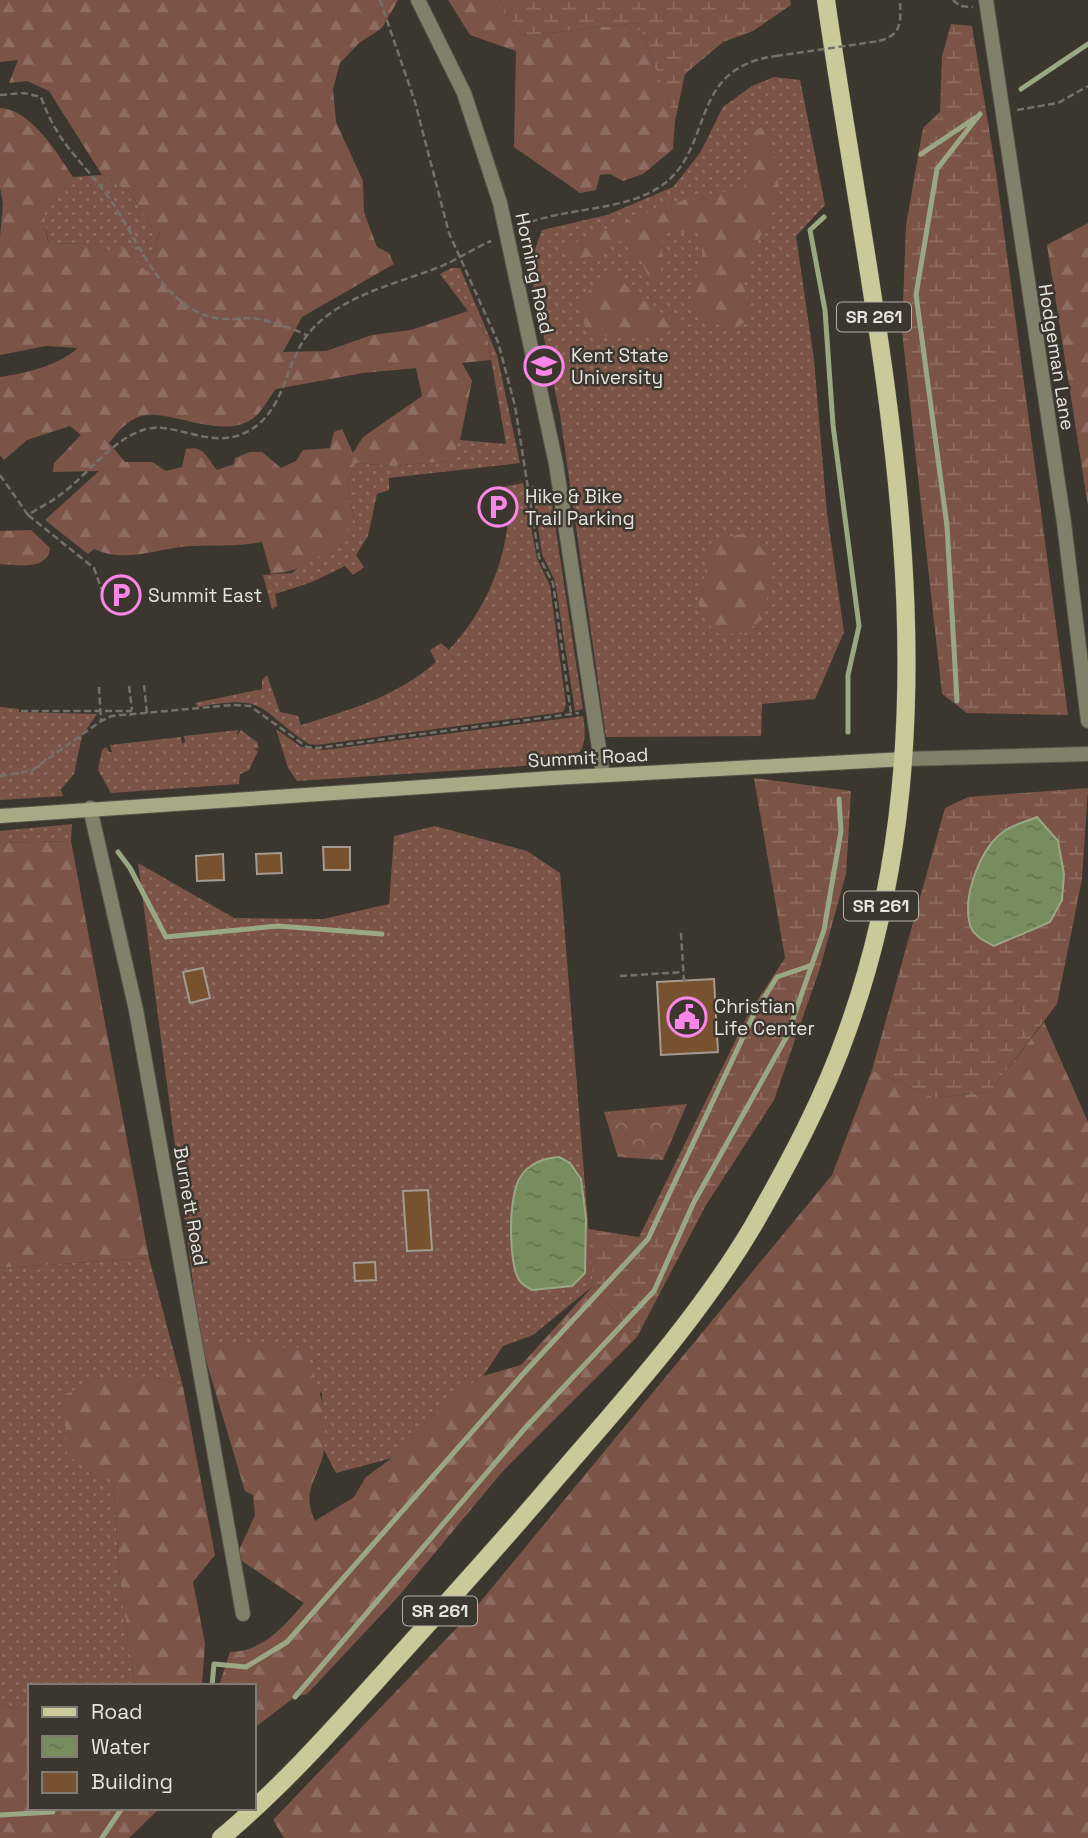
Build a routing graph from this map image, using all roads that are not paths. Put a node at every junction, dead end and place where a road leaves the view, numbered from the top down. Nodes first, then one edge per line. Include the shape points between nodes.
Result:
1 (418, 0) edge
2 (826, 0) edge
3 (986, 3) edge
4 (1088, 720) edge
5 (1088, 754) edge
6 (905, 758) junction
7 (603, 775) junction
8 (90, 808) junction
9 (0, 816) edge
10 (243, 1614) dead end
11 (256, 1806) edge
12 (251, 1810) edge
13 (221, 1838) edge

1 - 7 street, Horning Road via 464,93 500,203 556,464
2 - 6 main road, SR 261 via 900,507 908,635
3 - 4 street, Hodgeman Lane via 1064,523
5 - 6 street, Summit Road
6 - 7 main road, Summit Road
6 - 11 main road, SR 261 via 891,865 850,1024 806,1129 736,1253 679,1334 521,1519 305,1760
7 - 8 main road, Summit Road
8 - 9 main road, Summit Road
8 - 10 street, Burnett Road via 136,1010
12 - 13 main road, SR 261

